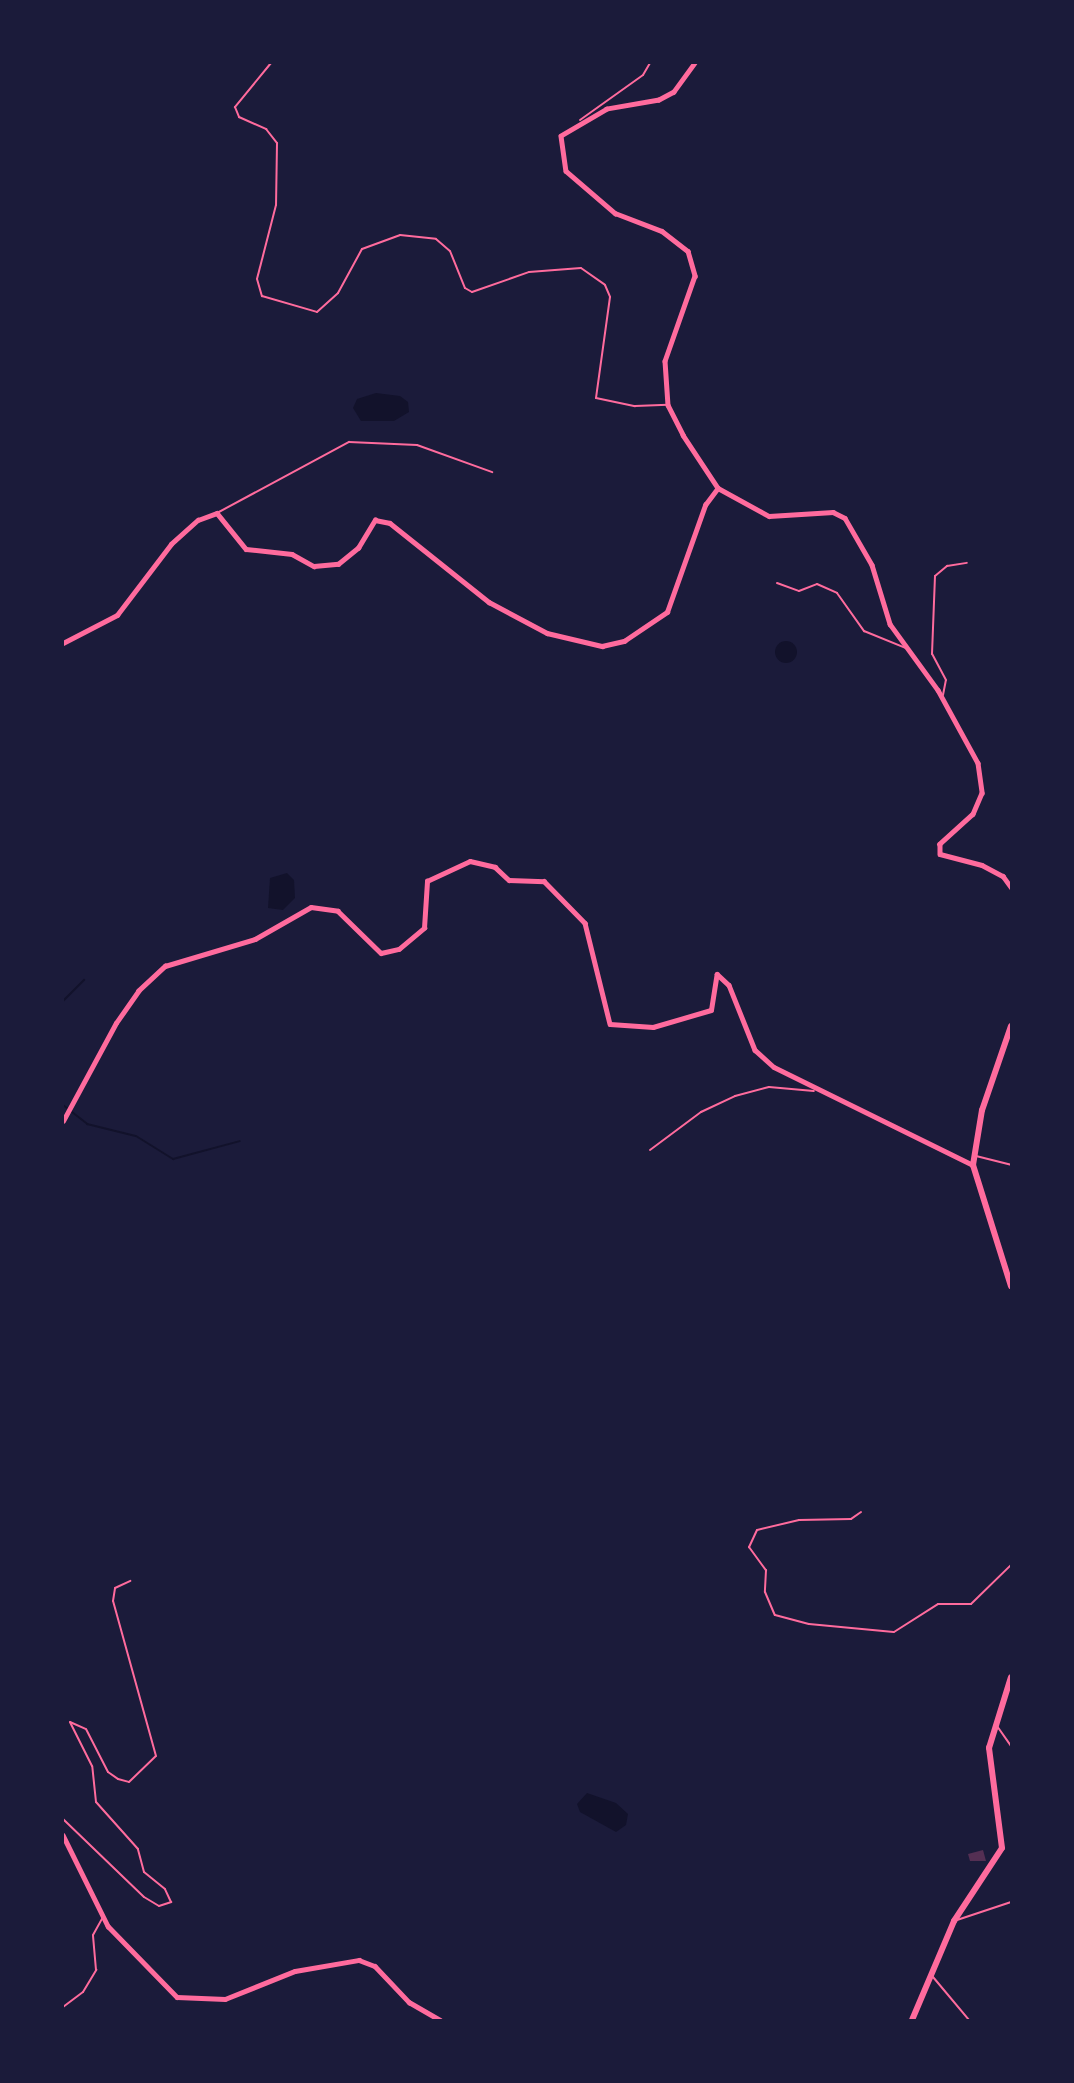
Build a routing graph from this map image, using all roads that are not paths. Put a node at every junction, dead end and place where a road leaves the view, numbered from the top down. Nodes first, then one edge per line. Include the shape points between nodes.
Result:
1 (271, 63) edge
2 (650, 63) edge
3 (695, 63) edge
4 (580, 120) junction
5 (668, 405) junction
6 (492, 472) dead end
7 (718, 488) junction
8 (217, 513) junction
9 (967, 562) dead end
10 (777, 583) dead end
11 (63, 643) edge
12 (910, 650) junction
13 (942, 698) junction
14 (1011, 887) edge
15 (1011, 1026) edge
16 (814, 1091) junction
17 (63, 1120) edge
18 (650, 1150) dead end
19 (976, 1156) junction
20 (973, 1165) junction
21 (1011, 1165) edge
22 (1011, 1286) edge
23 (861, 1512) dead end
24 (1011, 1565) edge
25 (130, 1581) dead end
26 (1011, 1677) edge
27 (994, 1722) junction
28 (1011, 1746) edge
29 (63, 1819) edge
30 (63, 1835) edge
31 (1011, 1902) edge
32 (103, 1917) junction
33 (954, 1921) junction
34 (930, 1973) junction
35 (63, 2007) edge
36 (440, 2020) edge
37 (912, 2020) edge
38 (969, 2020) edge

1 - 5 lane via 235,107 239,117 266,129 277,143 276,205 257,279 262,296 317,312 338,293 362,249 400,235 436,239 450,251 465,288 472,292 529,272 581,268 605,285 610,297 596,398 624,405
2 - 4 lane via 643,75
3 - 4 street via 674,92 659,100 607,109
4 - 5 street via 561,136 566,171 615,213 662,231 694,262 695,276 665,361
5 - 7 street
6 - 8 lane via 417,445 349,442
7 - 8 street via 705,505 667,612 646,631 602,646 547,633 489,602 390,523 375,520 358,548 338,564 314,566 292,554 246,549
7 - 12 street via 769,516 833,512 845,518 872,565 890,624
8 - 11 street via 198,519 171,544 117,615
9 - 13 lane via 947,566 935,576 932,654 946,680
10 - 12 lane via 799,591 818,584 837,593 864,631 885,644
12 - 13 street
13 - 14 street via 978,763 982,792 973,814 940,844 940,854 982,865 1003,876
15 - 19 street via 982,1110
16 - 17 street via 755,1050 729,985 717,974 711,1010 652,1027 610,1024 585,923 544,881 509,880 495,867 470,861 427,881 424,928 399,949 381,953 338,911 310,907 255,939 165,966 138,991 116,1023
16 - 18 lane via 769,1087 735,1096 700,1112
16 - 20 street via 861,1107 879,1122
19 - 20 street
19 - 21 lane
20 - 22 street
23 - 24 lane via 851,1519 799,1520 757,1530 749,1547 766,1570 765,1592 775,1616 894,1632 938,1604 971,1604
25 - 29 lane via 115,1588 113,1601 156,1756 129,1782 118,1779 108,1772 86,1729 69,1722 92,1766 96,1802 138,1849 144,1872 165,1889 171,1902 159,1906 144,1897
26 - 27 street
27 - 28 lane
27 - 33 street via 989,1748 992,1787 1005,1837 998,1857
30 - 32 street
31 - 33 lane
32 - 35 lane via 93,1935 96,1970 83,1992
32 - 36 street via 177,1997 225,1999 295,1971 358,1960 375,1966 409,2002
33 - 34 street
34 - 37 street
34 - 38 lane

